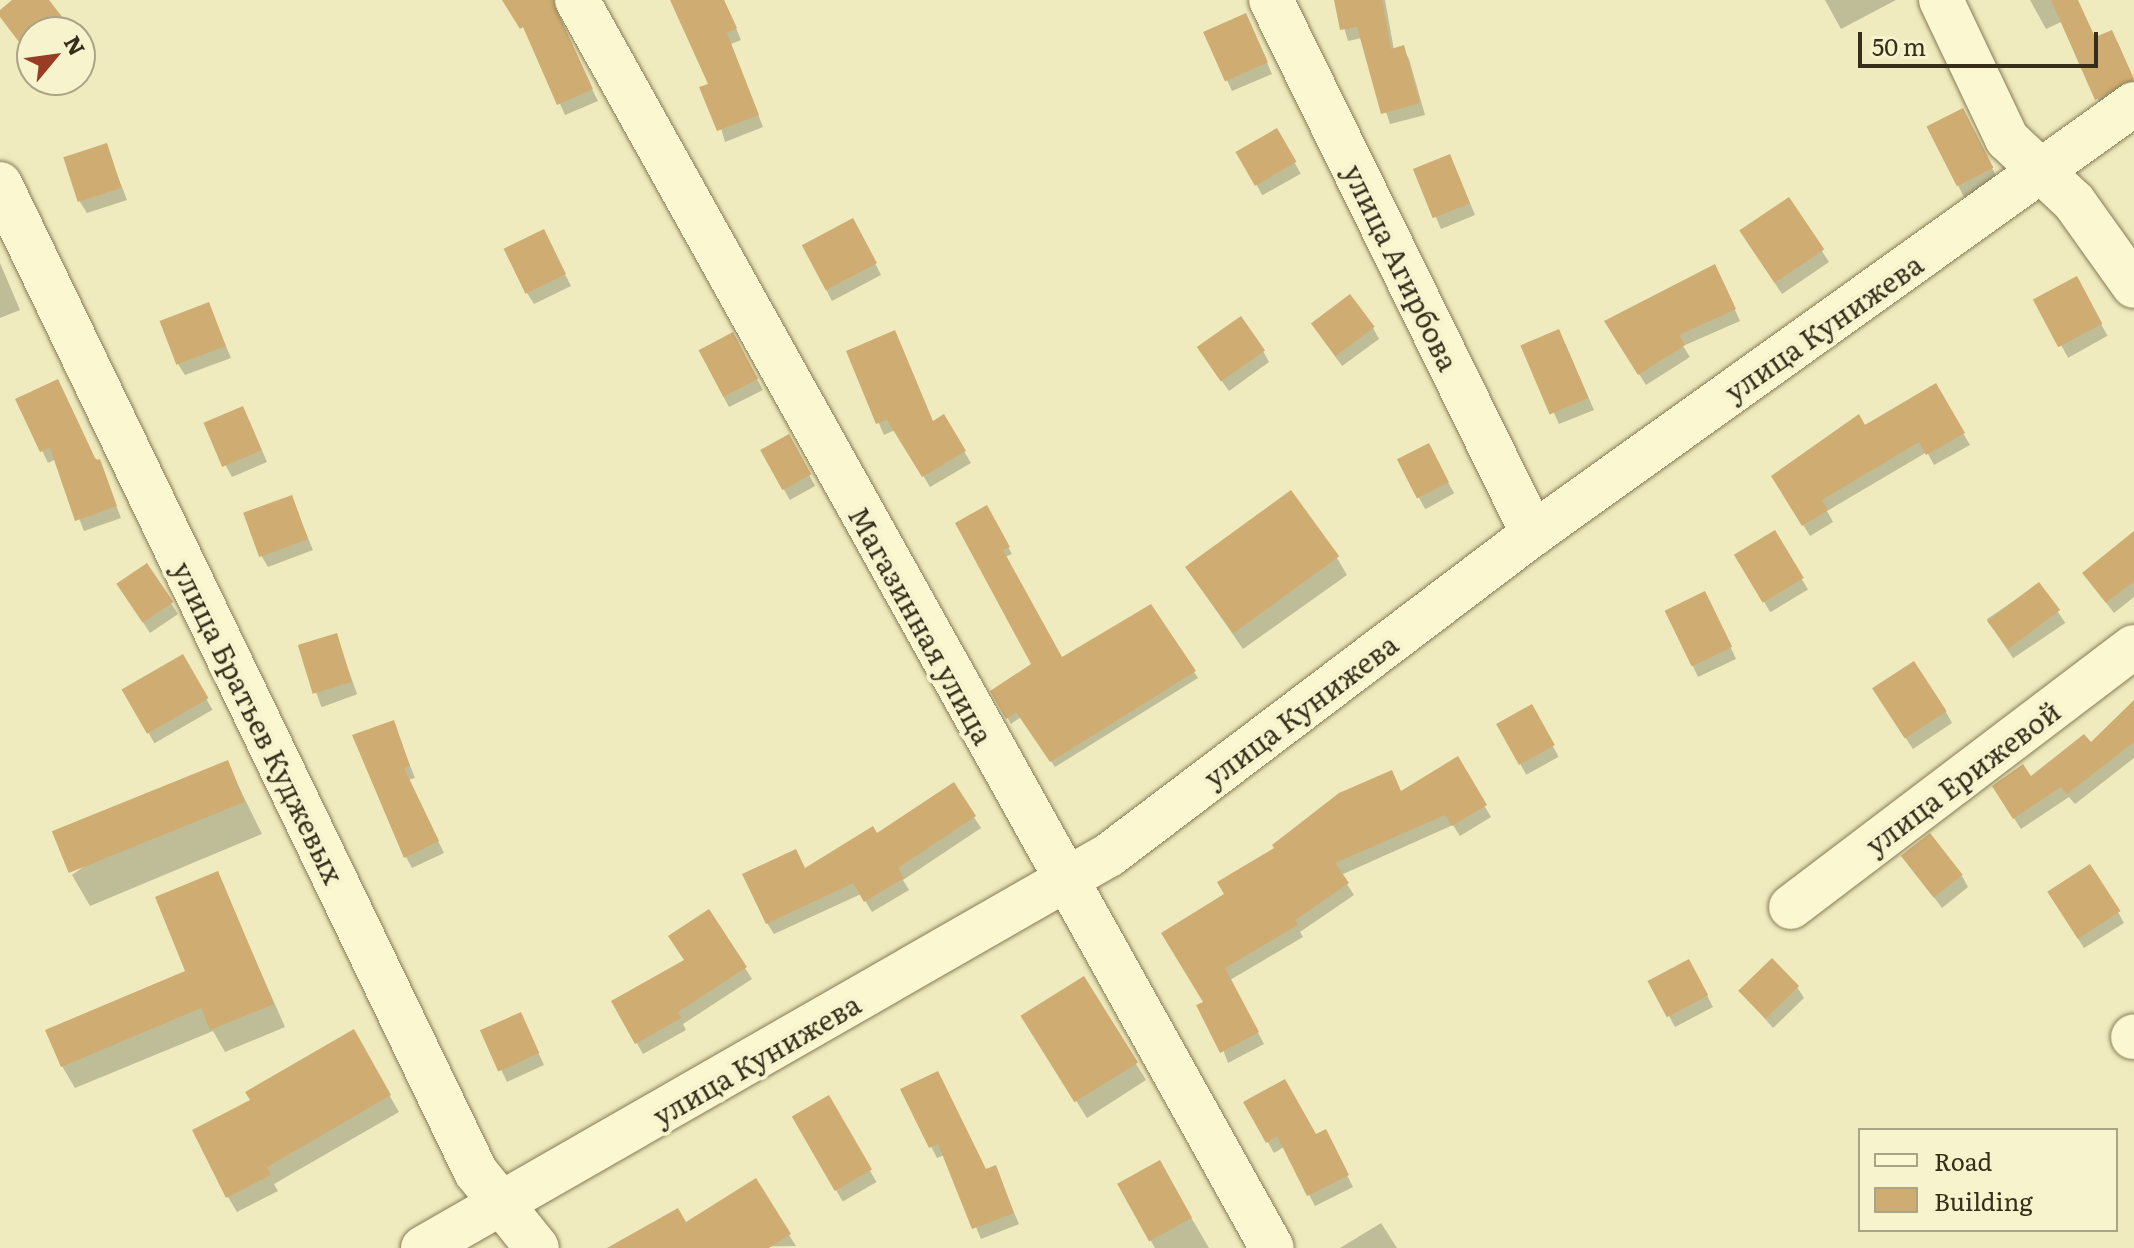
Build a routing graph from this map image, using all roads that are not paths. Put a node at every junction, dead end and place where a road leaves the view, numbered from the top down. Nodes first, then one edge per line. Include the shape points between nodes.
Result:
1 (577, 0) edge
2 (1271, 0) edge
3 (1941, 0) edge
4 (2134, 104) edge
5 (2040, 173) junction
6 (0, 184) edge
7 (2134, 286) edge
8 (1533, 534) junction
9 (2134, 647) edge
10 (1064, 881) junction
11 (1791, 907) dead end
12 (503, 1205) junction
13 (423, 1248) edge
14 (537, 1248) edge
15 (1272, 1248) edge

1 - 10 street, Магазинная улица
2 - 8 street, улица Агирбова
3 - 5 street via 2007,139
4 - 5 street, улица Кунижева
5 - 7 street via 2074,202
5 - 8 street, улица Кунижева
6 - 12 street, улица Братьев Куджевых via 469,1158
8 - 10 street, улица Кунижева via 1109,855
9 - 11 street, улица Ерижевой
10 - 12 street, улица Кунижева
10 - 15 street, Магазинная улица
12 - 13 street, улица Кунижева
12 - 14 street, улица Братьев Куджевых

